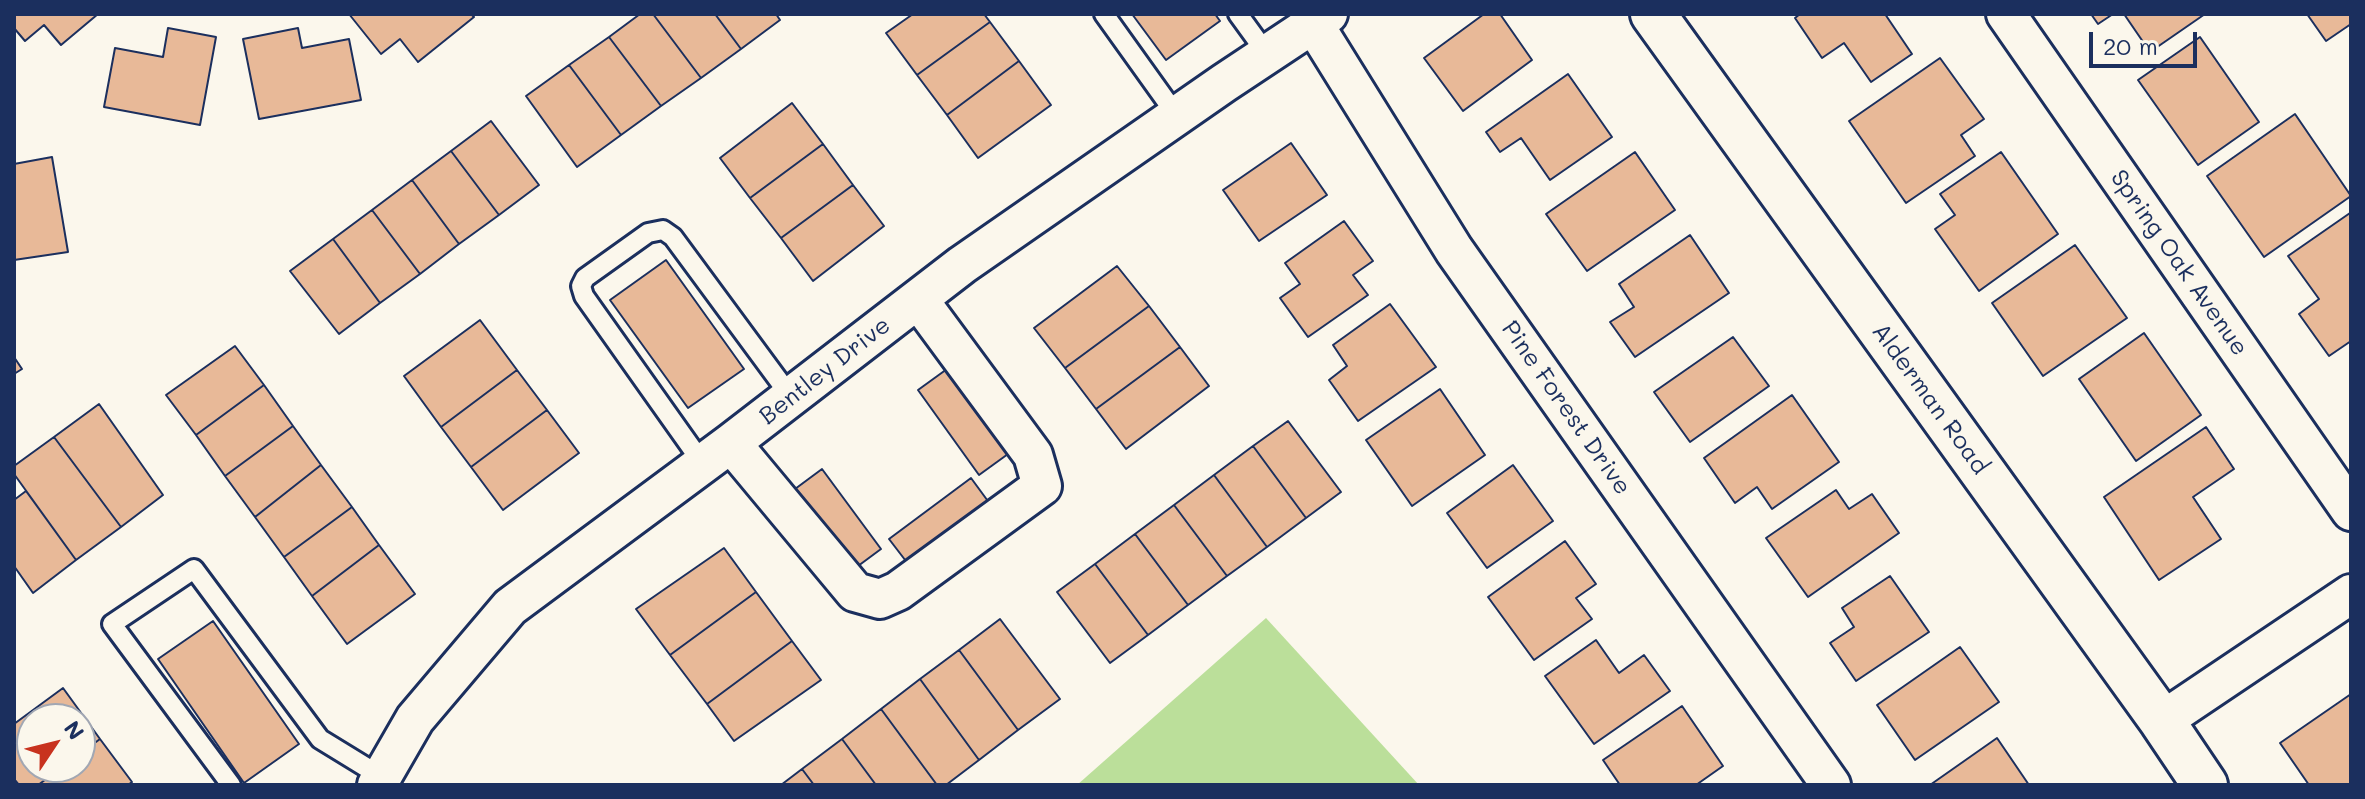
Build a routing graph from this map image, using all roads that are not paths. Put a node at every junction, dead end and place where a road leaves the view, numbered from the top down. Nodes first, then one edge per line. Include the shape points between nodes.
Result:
1 (1104, 14) edge
2 (1238, 14) edge
3 (1653, 14) edge
4 (2006, 14) edge
5 (1320, 19) edge
6 (1267, 54) junction
7 (1177, 116) junction
8 (918, 299) junction
9 (791, 397) junction
10 (717, 454) junction
11 (2351, 511) edge
12 (2351, 594) edge
13 (2162, 721) junction
14 (380, 781) edge
15 (231, 785) edge
16 (1831, 785) edge
17 (2205, 785) edge

1 - 7 lane
2 - 6 lane
3 - 13 street, Alderman Road
4 - 11 street, Spring Oak Avenue
5 - 6 street, Bentley Drive
5 - 16 street, Pine Forest Drive via 1454,250
6 - 7 street, Bentley Drive
7 - 8 street, Bentley Drive
8 - 9 street, Bentley Drive
8 - 10 street via 1033,455 1042,486 880,599 855,592
9 - 10 street, Bentley Drive
9 - 10 lane via 663,230 648,233 585,278 584,296
10 - 14 street, Bentley Drive via 510,607 415,719
12 - 13 street
13 - 17 street, Alderman Road
14 - 15 lane via 320,739 194,569 112,624

